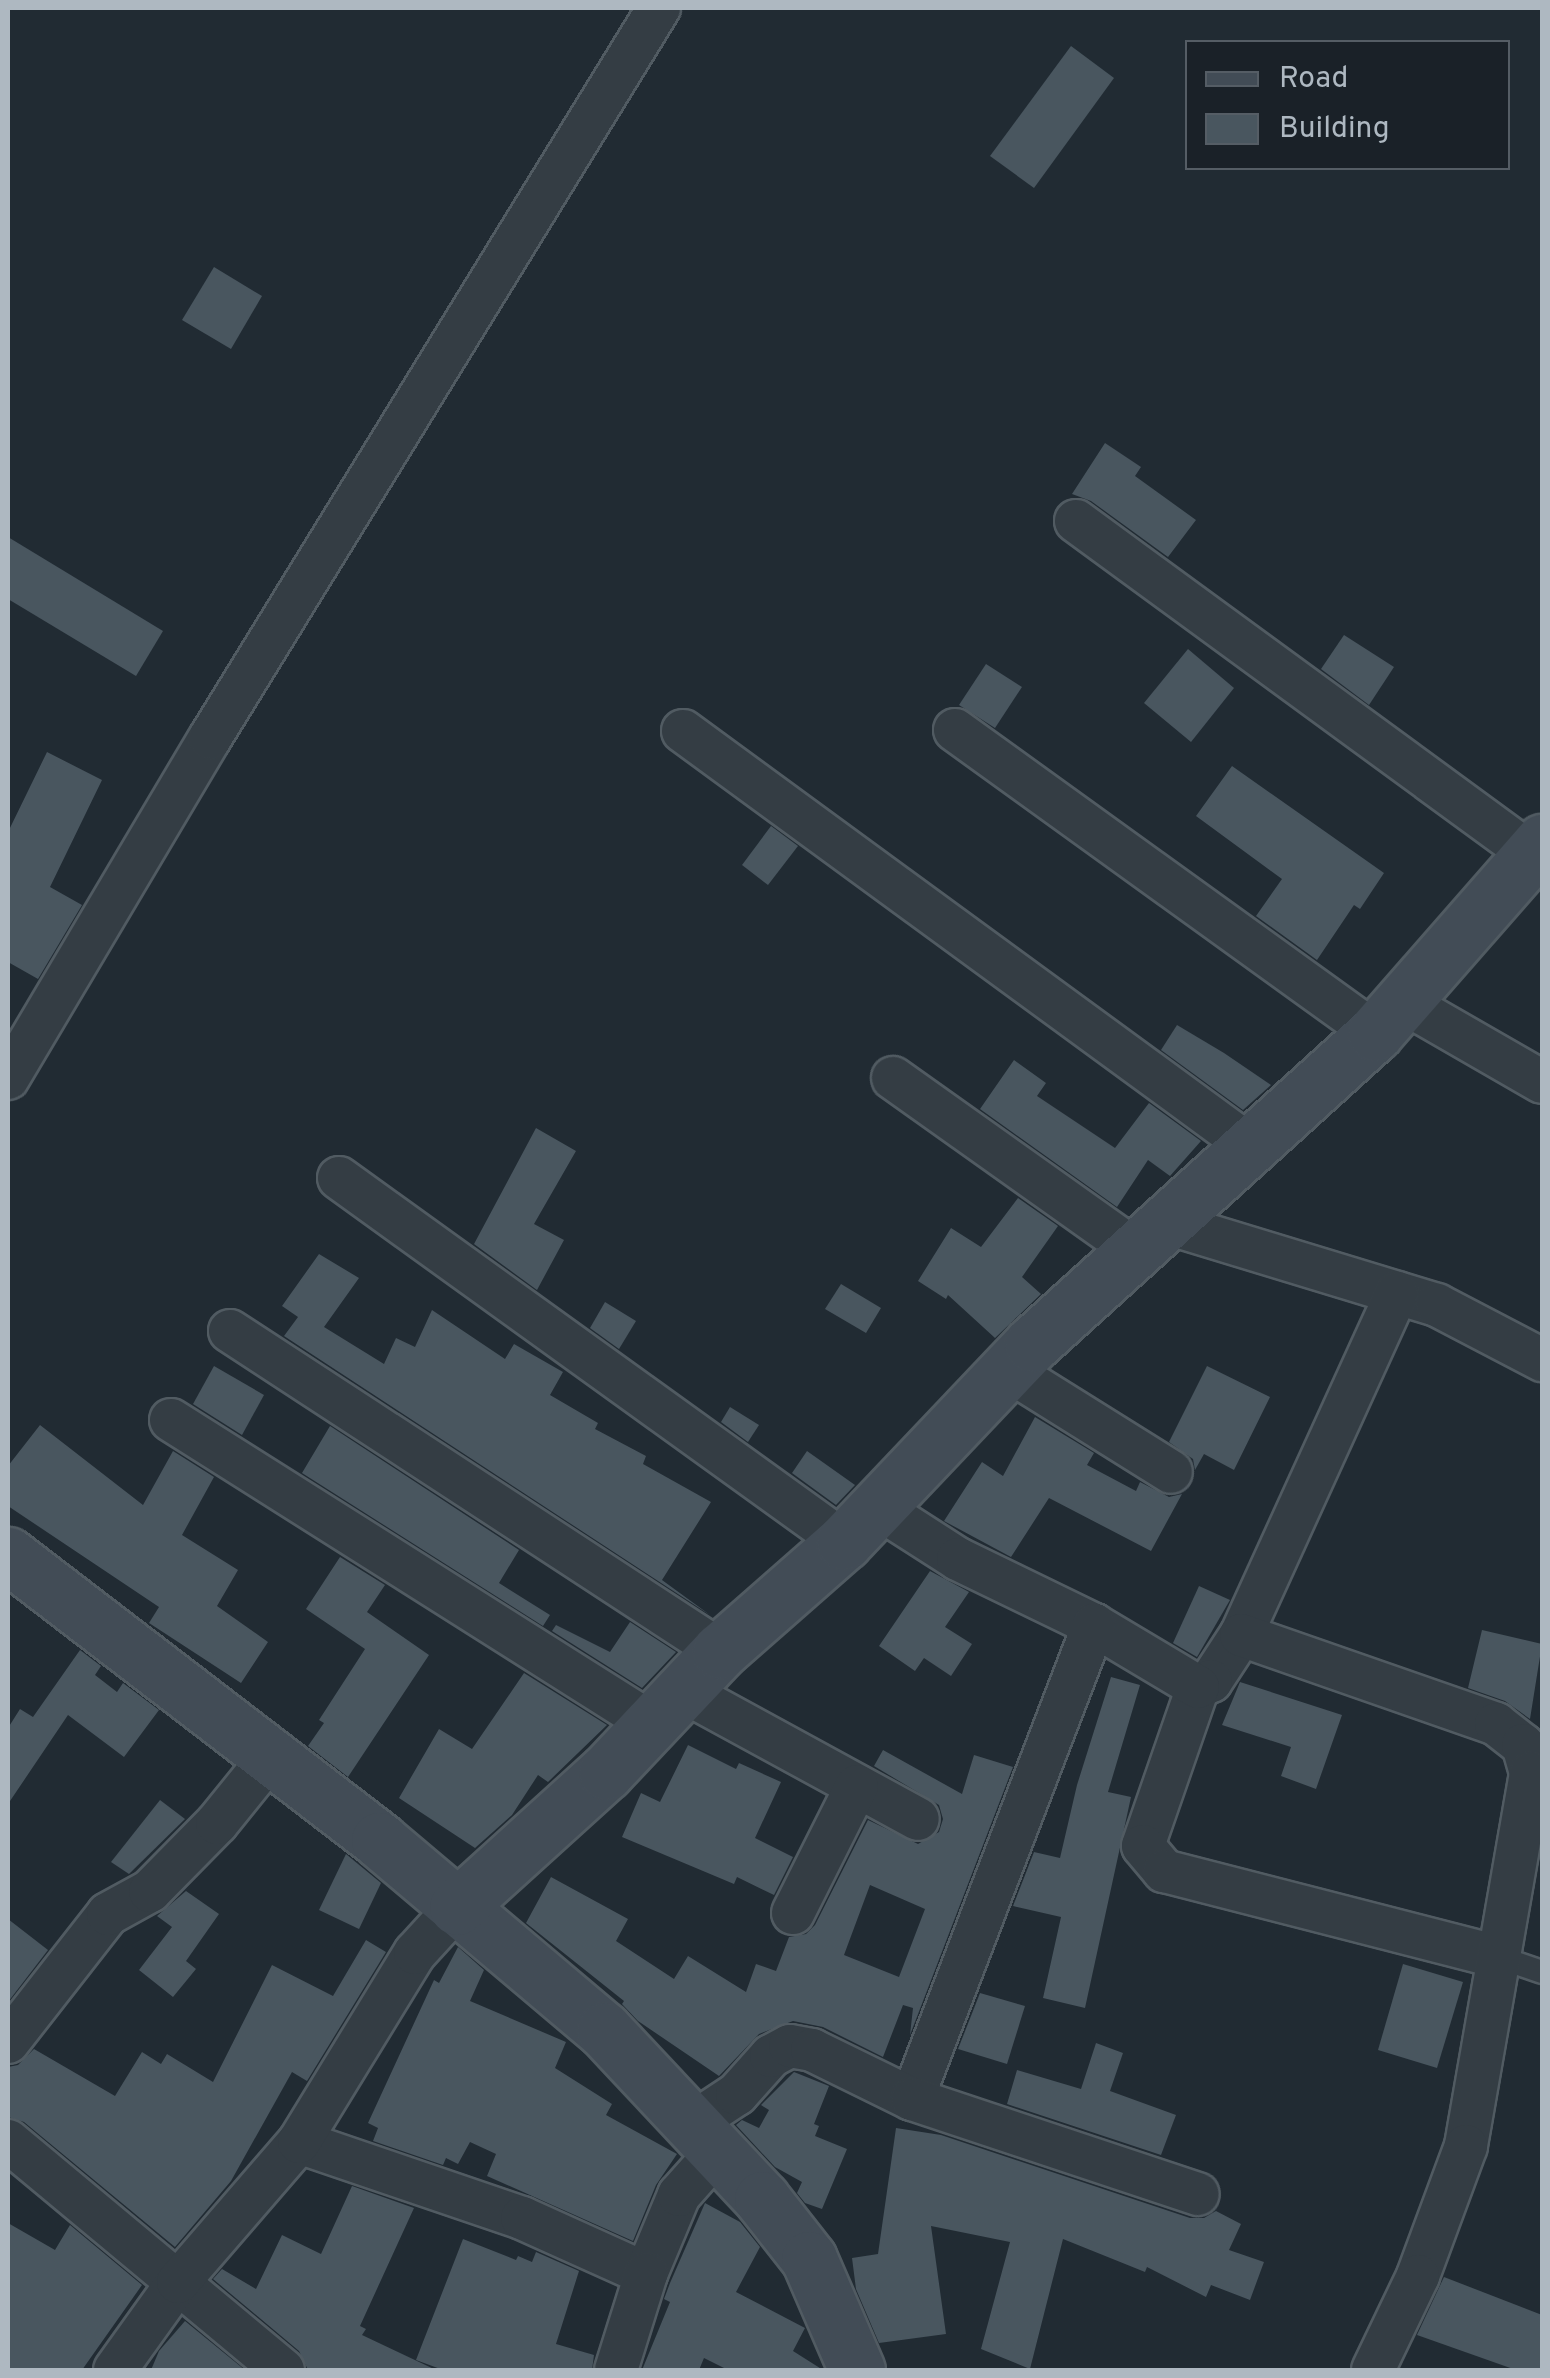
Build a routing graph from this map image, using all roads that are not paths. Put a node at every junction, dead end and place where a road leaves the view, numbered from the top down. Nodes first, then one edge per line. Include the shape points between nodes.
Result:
1 (659, 8) edge
2 (1076, 520) dead end
3 (955, 730) dead end
4 (683, 731) dead end
5 (1537, 848) edge
6 (1389, 1018) junction
7 (8, 1078) edge
8 (894, 1078) dead end
9 (1542, 1082) edge
10 (1250, 1146) junction
11 (340, 1178) dead end
12 (1151, 1237) junction
13 (1396, 1293) junction
14 (230, 1331) dead end
15 (1542, 1360) edge
16 (1008, 1370) junction
17 (171, 1420) dead end
18 (1172, 1472) dead end
19 (860, 1524) junction
20 (8, 1556) edge
21 (1094, 1626) junction
22 (1240, 1635) junction
23 (720, 1650) junction
24 (1198, 1687) junction
25 (668, 1708) junction
26 (272, 1756) junction
27 (857, 1786) junction
28 (918, 1819) dead end
29 (457, 1907) junction
30 (793, 1914) dead end
31 (1498, 1957) junction
32 (1542, 1972) edge
33 (8, 2042) edge
34 (912, 2100) junction
35 (705, 2137) junction
36 (8, 2141) edge
37 (299, 2142) junction
38 (1198, 2194) dead end
39 (646, 2274) junction
40 (178, 2282) junction
41 (115, 2370) edge
42 (283, 2370) edge
43 (616, 2370) edge
44 (857, 2370) edge
45 (1373, 2370) edge

1 - 7 street
2 - 5 street
3 - 6 street
4 - 10 street
5 - 6 street
6 - 9 street
6 - 10 street
8 - 12 street
10 - 12 street
11 - 19 street
12 - 13 street
12 - 16 street
13 - 15 street via 1476,1322
13 - 22 street
14 - 23 street
16 - 18 street
16 - 19 street
17 - 25 street
19 - 21 street via 958,1559
19 - 23 street
20 - 26 street
21 - 24 street
21 - 34 street
22 - 24 street via 1212,1681
22 - 31 street via 1496,1724 1523,1745 1531,1773
23 - 25 street
24 - 31 street via 1144,1846 1164,1871
25 - 27 street
25 - 29 street
26 - 29 street
26 - 33 street via 150,1891 108,1914
27 - 28 street
27 - 30 street
29 - 35 street via 604,2030
29 - 37 street via 415,1953
31 - 32 lane
31 - 45 street via 1466,2146 1418,2276
34 - 35 street via 812,2050 790,2046 772,2056
34 - 38 street
35 - 39 street
35 - 44 street via 809,2259
36 - 40 street
37 - 39 street via 522,2218
37 - 40 street
39 - 43 street
40 - 41 street
40 - 42 street

